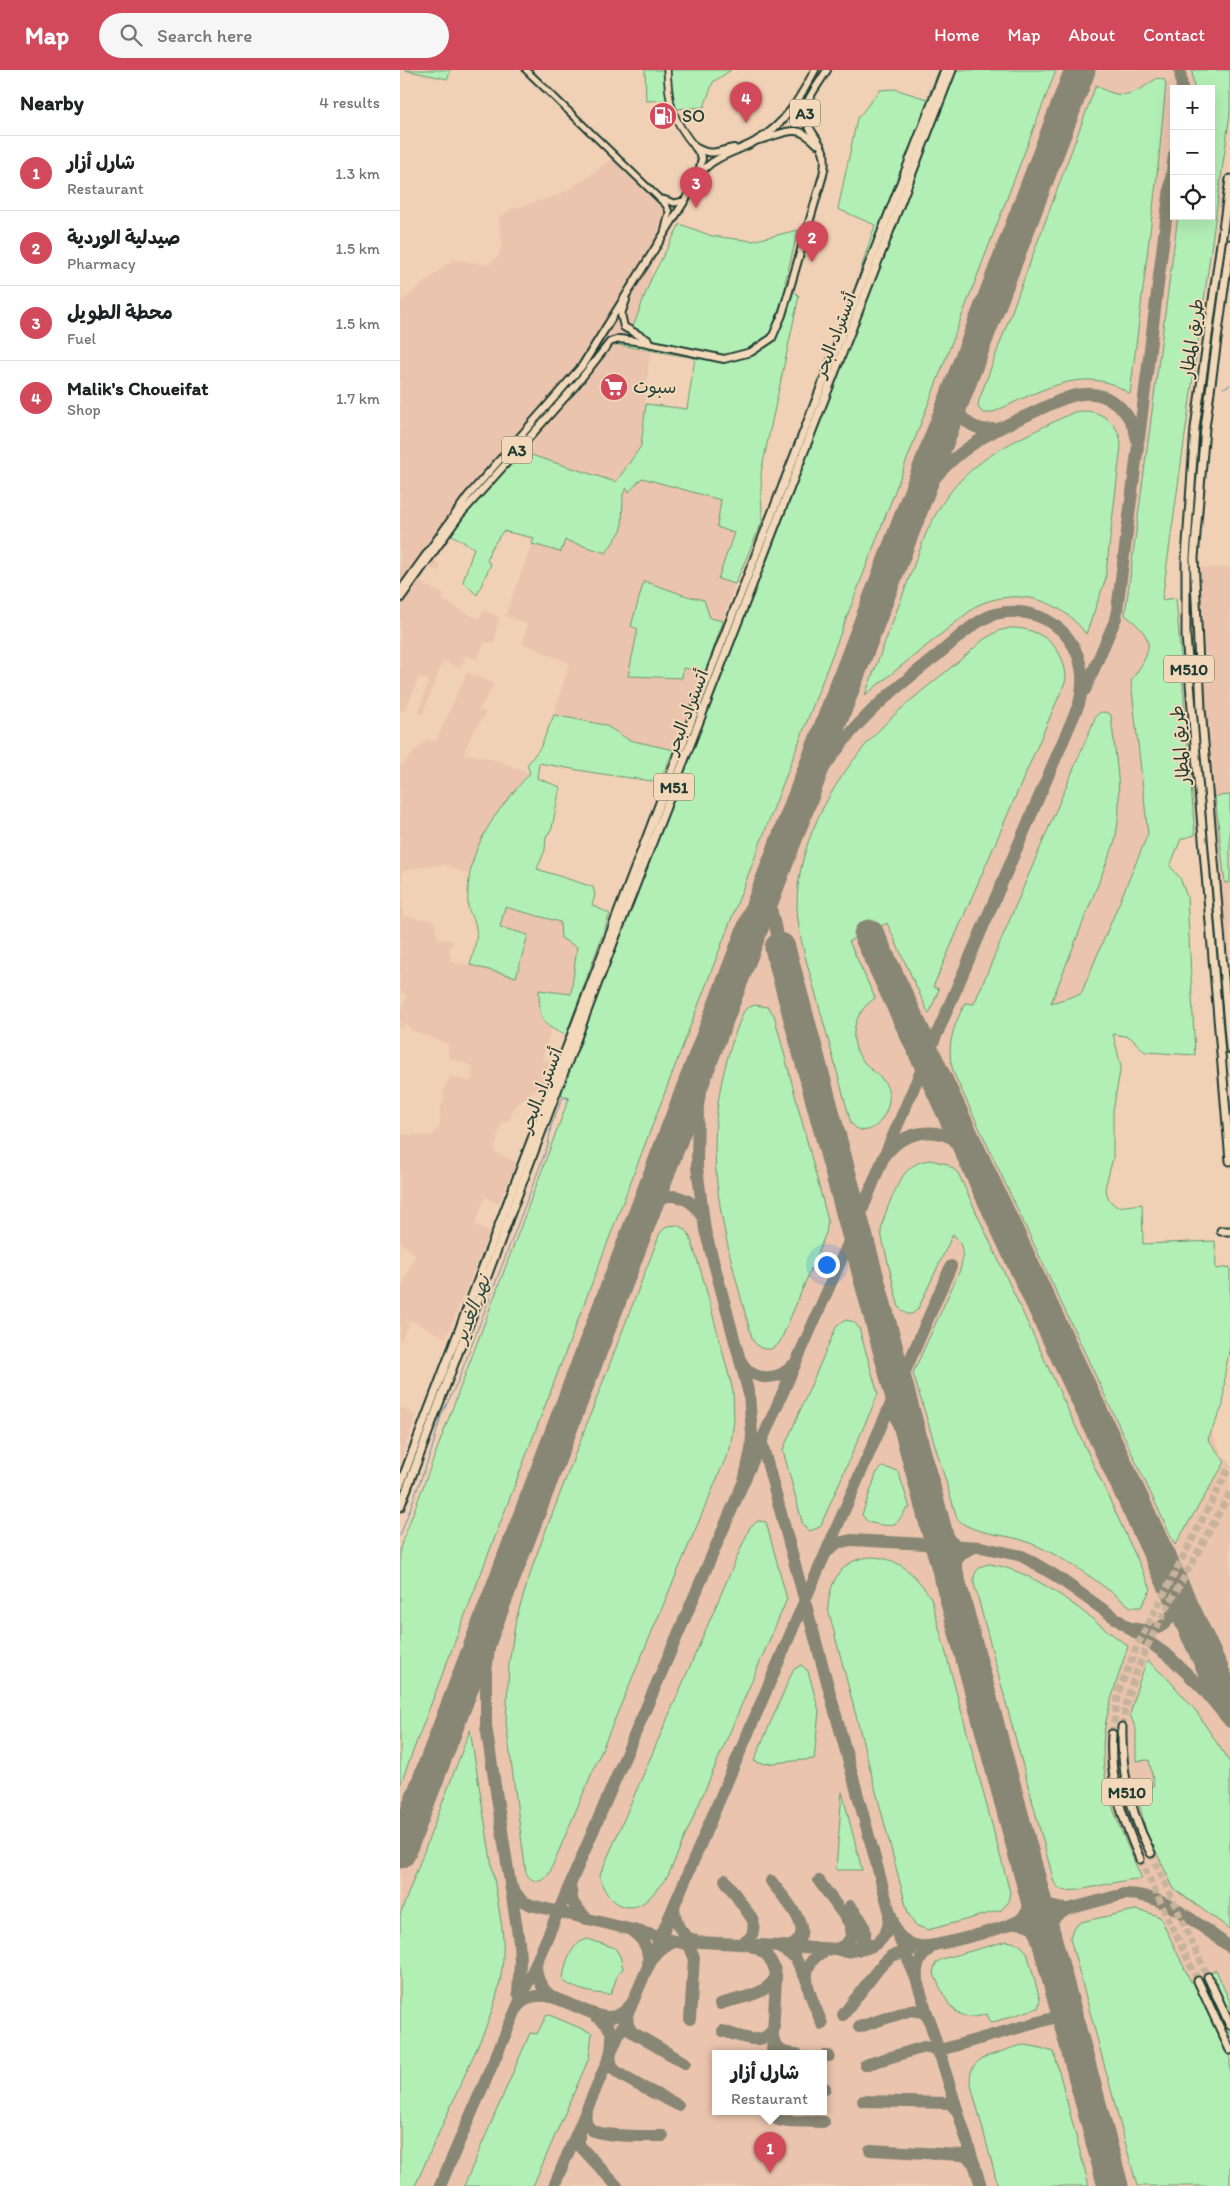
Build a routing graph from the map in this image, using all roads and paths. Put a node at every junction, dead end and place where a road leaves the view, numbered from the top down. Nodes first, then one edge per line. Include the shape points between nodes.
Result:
1 (526, 70) edge
2 (667, 70) edge
3 (815, 70) edge
4 (827, 70) edge
5 (945, 70) edge
6 (952, 70) edge
7 (756, 141) junction
8 (744, 146) junction
9 (695, 147) junction
10 (823, 150) junction
11 (1230, 178) edge
12 (696, 182) junction
13 (660, 198) junction
14 (684, 202) junction
15 (664, 233) junction
16 (1230, 244) edge
17 (629, 290) junction
18 (656, 344) junction
19 (400, 591) edge
20 (400, 600) edge
21 (1230, 1049) edge
22 (1230, 1161) edge
23 (1221, 1231) dead end
24 (1230, 1231) edge
25 (400, 1486) edge
26 (400, 1507) edge
27 (1122, 1727) tunnel mouth
28 (1112, 1734) tunnel mouth
29 (1151, 1853) tunnel mouth
30 (1140, 1858) tunnel mouth
31 (1208, 1977) tunnel mouth
32 (1198, 1981) tunnel mouth
33 (1230, 2025) edge
34 (1230, 2050) edge

1 - 13 main road
2 - 9 main road via 674,116 680,130
3 - 7 highway, A3 via 790,113
4 - 10 highway, A3 via 805,112
5 - 25 highway, أتستراد البحر / M51 via 686,735
6 - 26 highway, أتستراد البحر / M51 via 598,982
7 - 8 highway, A3
7 - 10 highway via 797,130 808,135
8 - 9 highway via 712,154
8 - 12 highway, A3 via 713,160
9 - 12 highway via 702,162
10 - 18 highway, A3 via 824,170 782,315 772,338 751,352 724,360
11 - 22 highway, طريق المطار / M510 via 1195,428 1186,558 1186,636
12 - 14 highway, A3
13 - 14 main road via 674,203
13 - 15 main road via 669,210
14 - 15 highway, A3
15 - 17 highway, A3
16 - 21 highway, طريق المطار / M510 via 1205,428 1194,558 1201,708
17 - 18 highway via 621,314 624,327
17 - 19 highway, A3 via 572,381 468,496
18 - 20 highway, A3 via 618,339 606,345 576,385 460,515
23 - 24 highway
27 - 29 highway, M510 via 1125,1784
28 - 30 highway, M510 via 1116,1794
31 - 33 highway
32 - 34 highway

